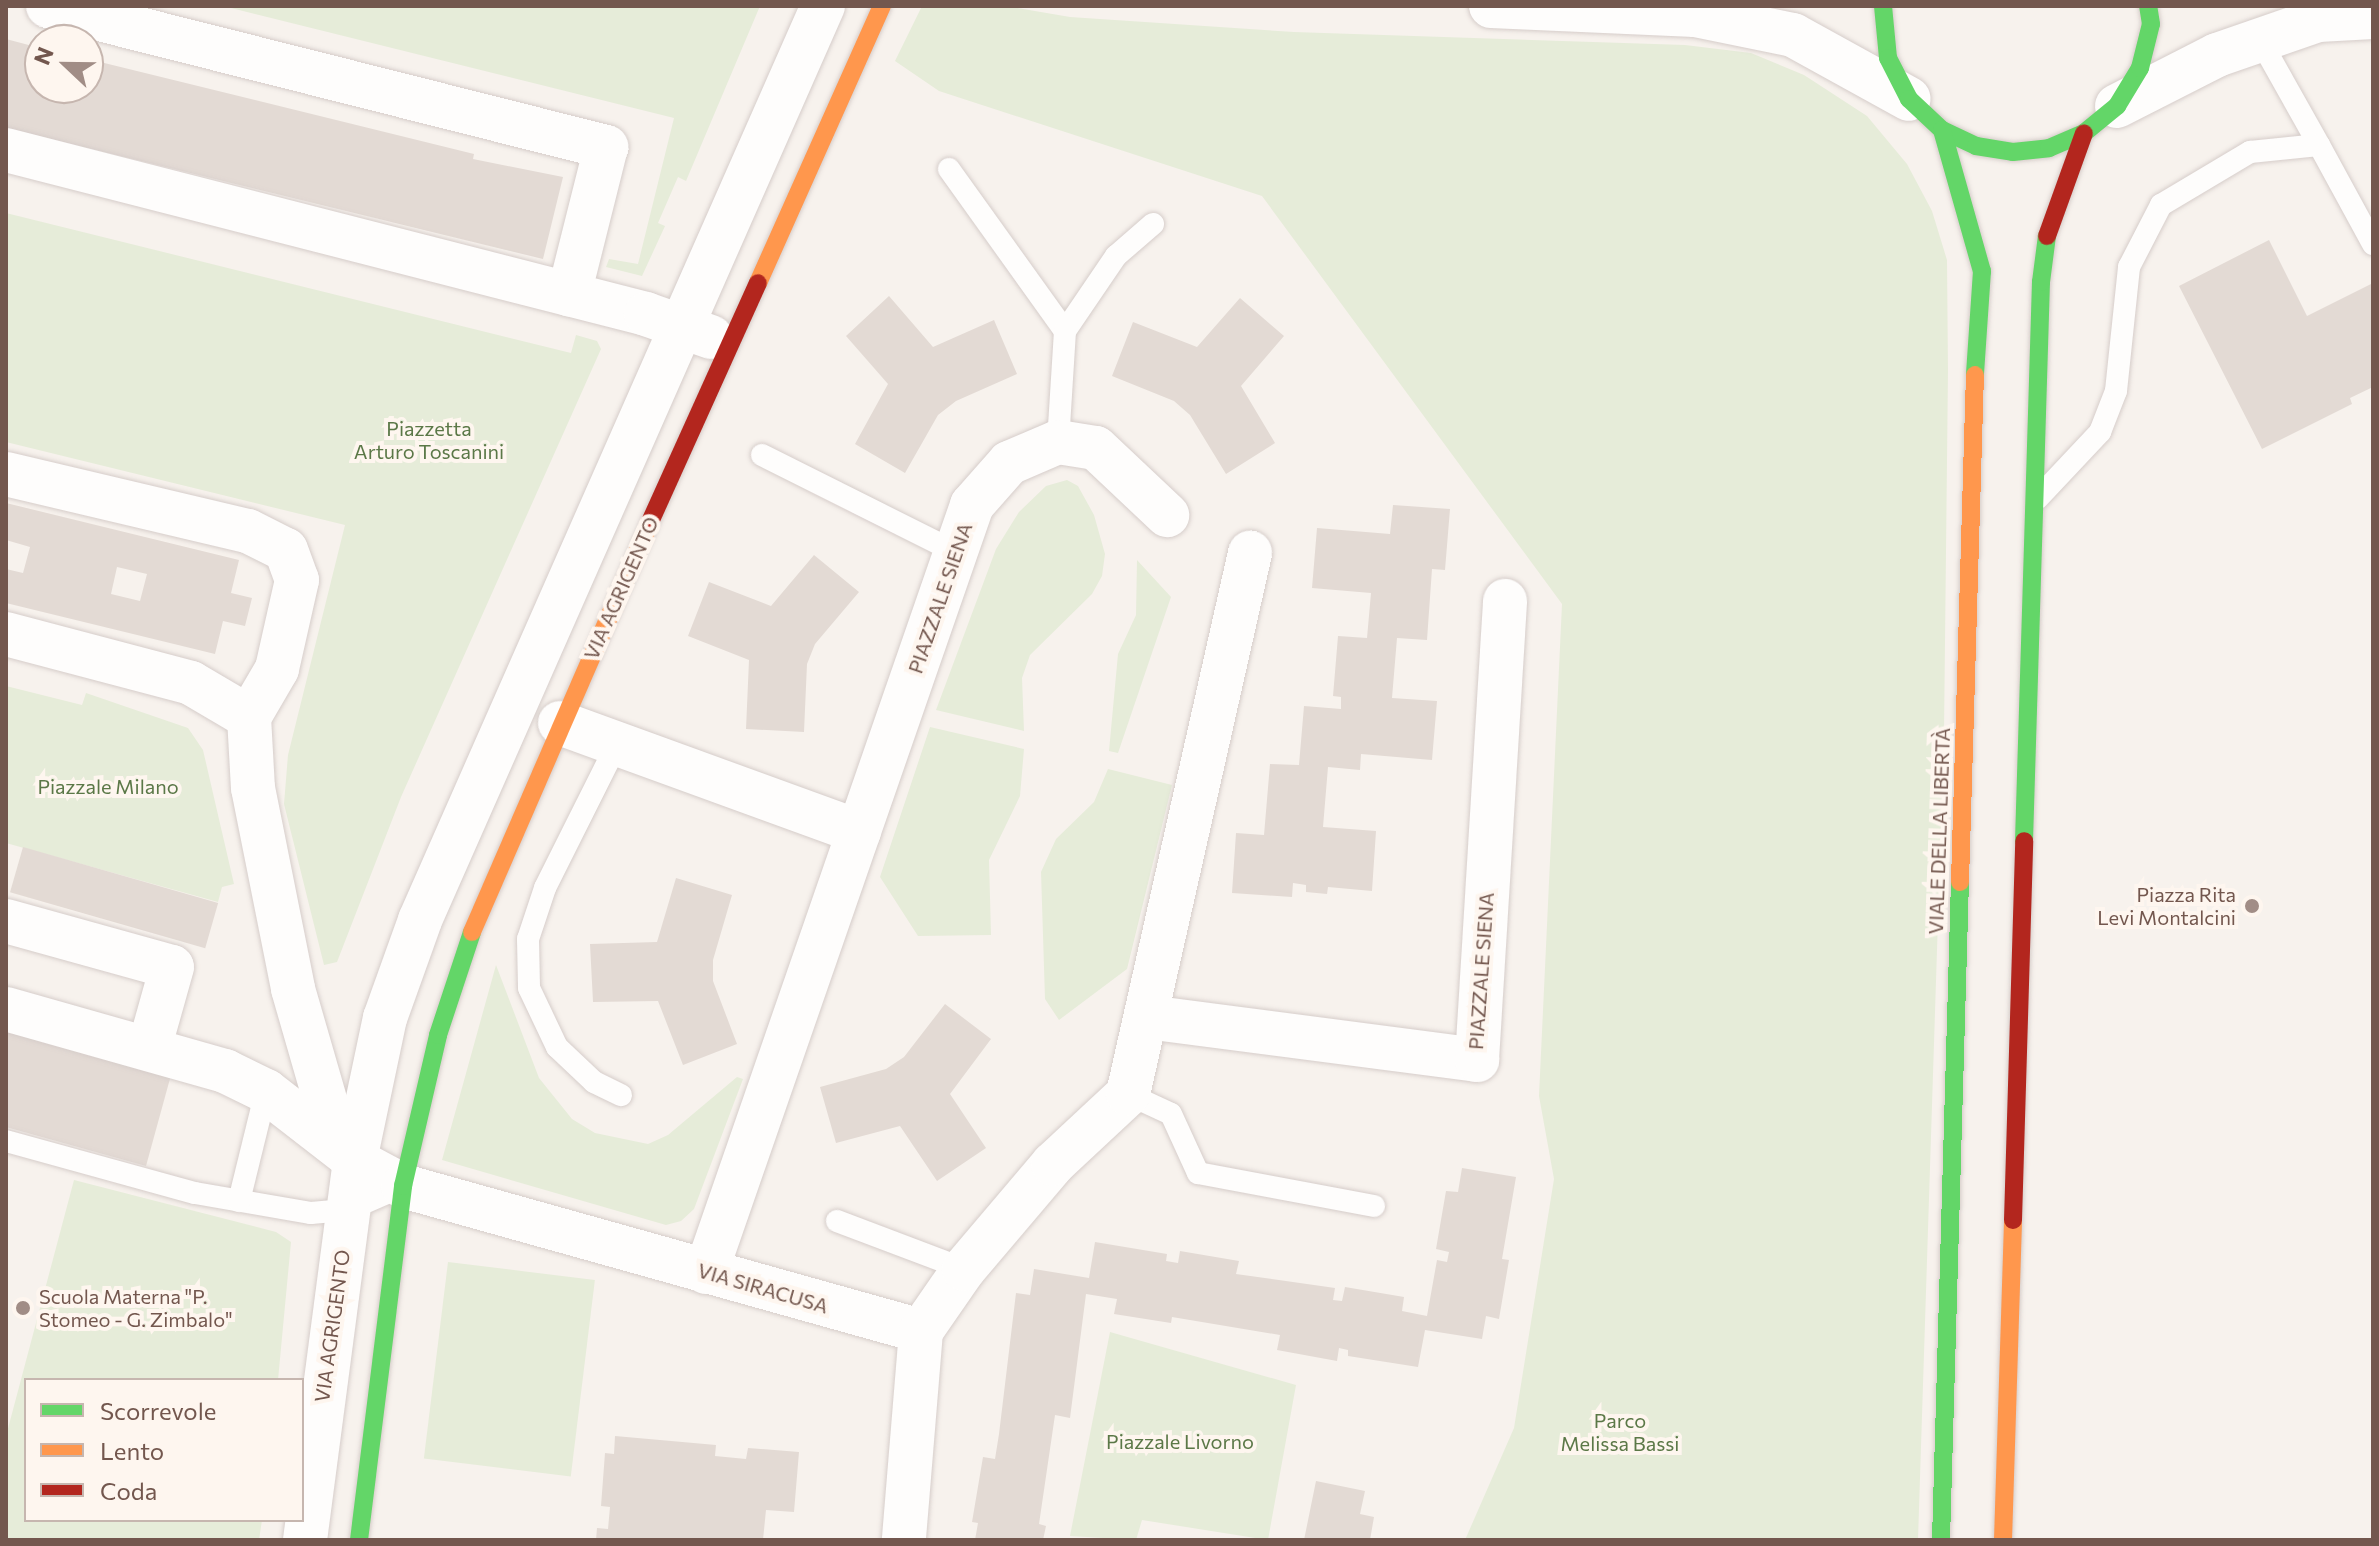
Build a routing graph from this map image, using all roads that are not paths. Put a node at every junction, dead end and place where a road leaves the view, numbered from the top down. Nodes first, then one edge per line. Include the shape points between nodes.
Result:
1 (48, 6) edge
2 (823, 6) edge
3 (882, 6) edge
4 (1491, 6) edge
5 (1883, 6) edge
6 (2148, 6) edge
7 (1709, 10) edge
8 (2373, 17) edge
9 (2268, 23) edge
10 (1909, 99) junction
11 (2117, 106) junction
12 (1942, 130) junction
13 (2084, 133) junction
14 (2319, 145) junction
15 (6, 150) edge
16 (949, 169) dead end
17 (1153, 224) dead end
18 (2370, 230) edge
19 (569, 294) junction
20 (684, 326) junction
21 (1065, 331) junction
22 (731, 346) junction
23 (1058, 442) junction
24 (762, 455) dead end
25 (6, 474) edge
26 (2035, 502) junction
27 (1167, 515) dead end
28 (956, 552) junction
29 (1250, 553) dead end
30 (1505, 601) dead end
31 (6, 634) edge
32 (249, 717) junction
33 (560, 723) junction
34 (617, 744) junction
35 (859, 832) junction
36 (6, 921) edge
37 (6, 1009) edge
38 (1147, 1017) junction
39 (149, 1049) junction
40 (266, 1091) junction
41 (1128, 1094) junction
42 (621, 1095) dead end
43 (6, 1141) edge
44 (355, 1160) junction
45 (403, 1186) junction
46 (239, 1201) junction
47 (1374, 1206) dead end
48 (348, 1210) junction
49 (837, 1221) dead end
50 (964, 1269) junction
51 (706, 1272) junction
52 (921, 1331) junction
53 (305, 1540) edge
54 (359, 1540) edge
55 (904, 1540) edge
56 (1941, 1540) edge
57 (2003, 1540) edge

1 - 19 street via 606,147
2 - 20 street, VIA AGRIGENTO
3 - 22 main road, VIA AGRIGENTO
4 - 7 street
5 - 10 main road via 1888,58
6 - 11 main road via 2151,24 2140,68
7 - 10 street via 1793,35
8 - 9 street
9 - 11 street
9 - 14 lane
10 - 12 main road
11 - 13 main road
12 - 13 main road via 1976,146 2013,152 2049,148
12 - 56 main road, VIALE DELLA LIBERTÀ via 1982,271 1972,428
13 - 26 main road via 2047,237
14 - 18 lane
14 - 26 lane via 2250,152 2161,205 2129,267 2116,391 2100,432
15 - 19 street
16 - 21 lane
17 - 21 lane via 1116,256
19 - 20 street
20 - 22 street
20 - 44 street, VIA AGRIGENTO via 420,920 385,1018
21 - 23 lane
22 - 33 main road, VIA AGRIGENTO
23 - 27 street via 1096,448
23 - 28 street, PIAZZALE SIENA via 1009,463 972,505
24 - 28 lane
25 - 32 street via 248,531 286,550 297,580 277,669
26 - 57 main road
28 - 35 street, PIAZZALE SIENA
29 - 38 street
30 - 38 street, PIAZZALE SIENA via 1477,1060
31 - 32 street via 191,683
32 - 44 street via 253,788 293,989 327,1107
33 - 34 street
33 - 45 main road, VIA AGRIGENTO via 469,939 438,1035
34 - 35 street
34 - 42 lane via 545,888 528,939 529,988 557,1047 594,1082
35 - 51 street, PIAZZALE SIENA
36 - 39 street via 172,967
37 - 39 street
38 - 41 street
39 - 40 street via 225,1071
40 - 44 street
40 - 46 lane
41 - 47 lane via 1171,1114 1198,1173
41 - 50 street via 1053,1164
43 - 46 lane
44 - 45 street
44 - 48 street, VIA AGRIGENTO
45 - 48 lane
45 - 51 street, VIA SIRACUSA
45 - 54 main road, VIA AGRIGENTO
46 - 48 lane via 311,1213
48 - 53 street, VIA AGRIGENTO
49 - 50 lane
50 - 52 street
51 - 52 street, VIA SIRACUSA
52 - 55 street

